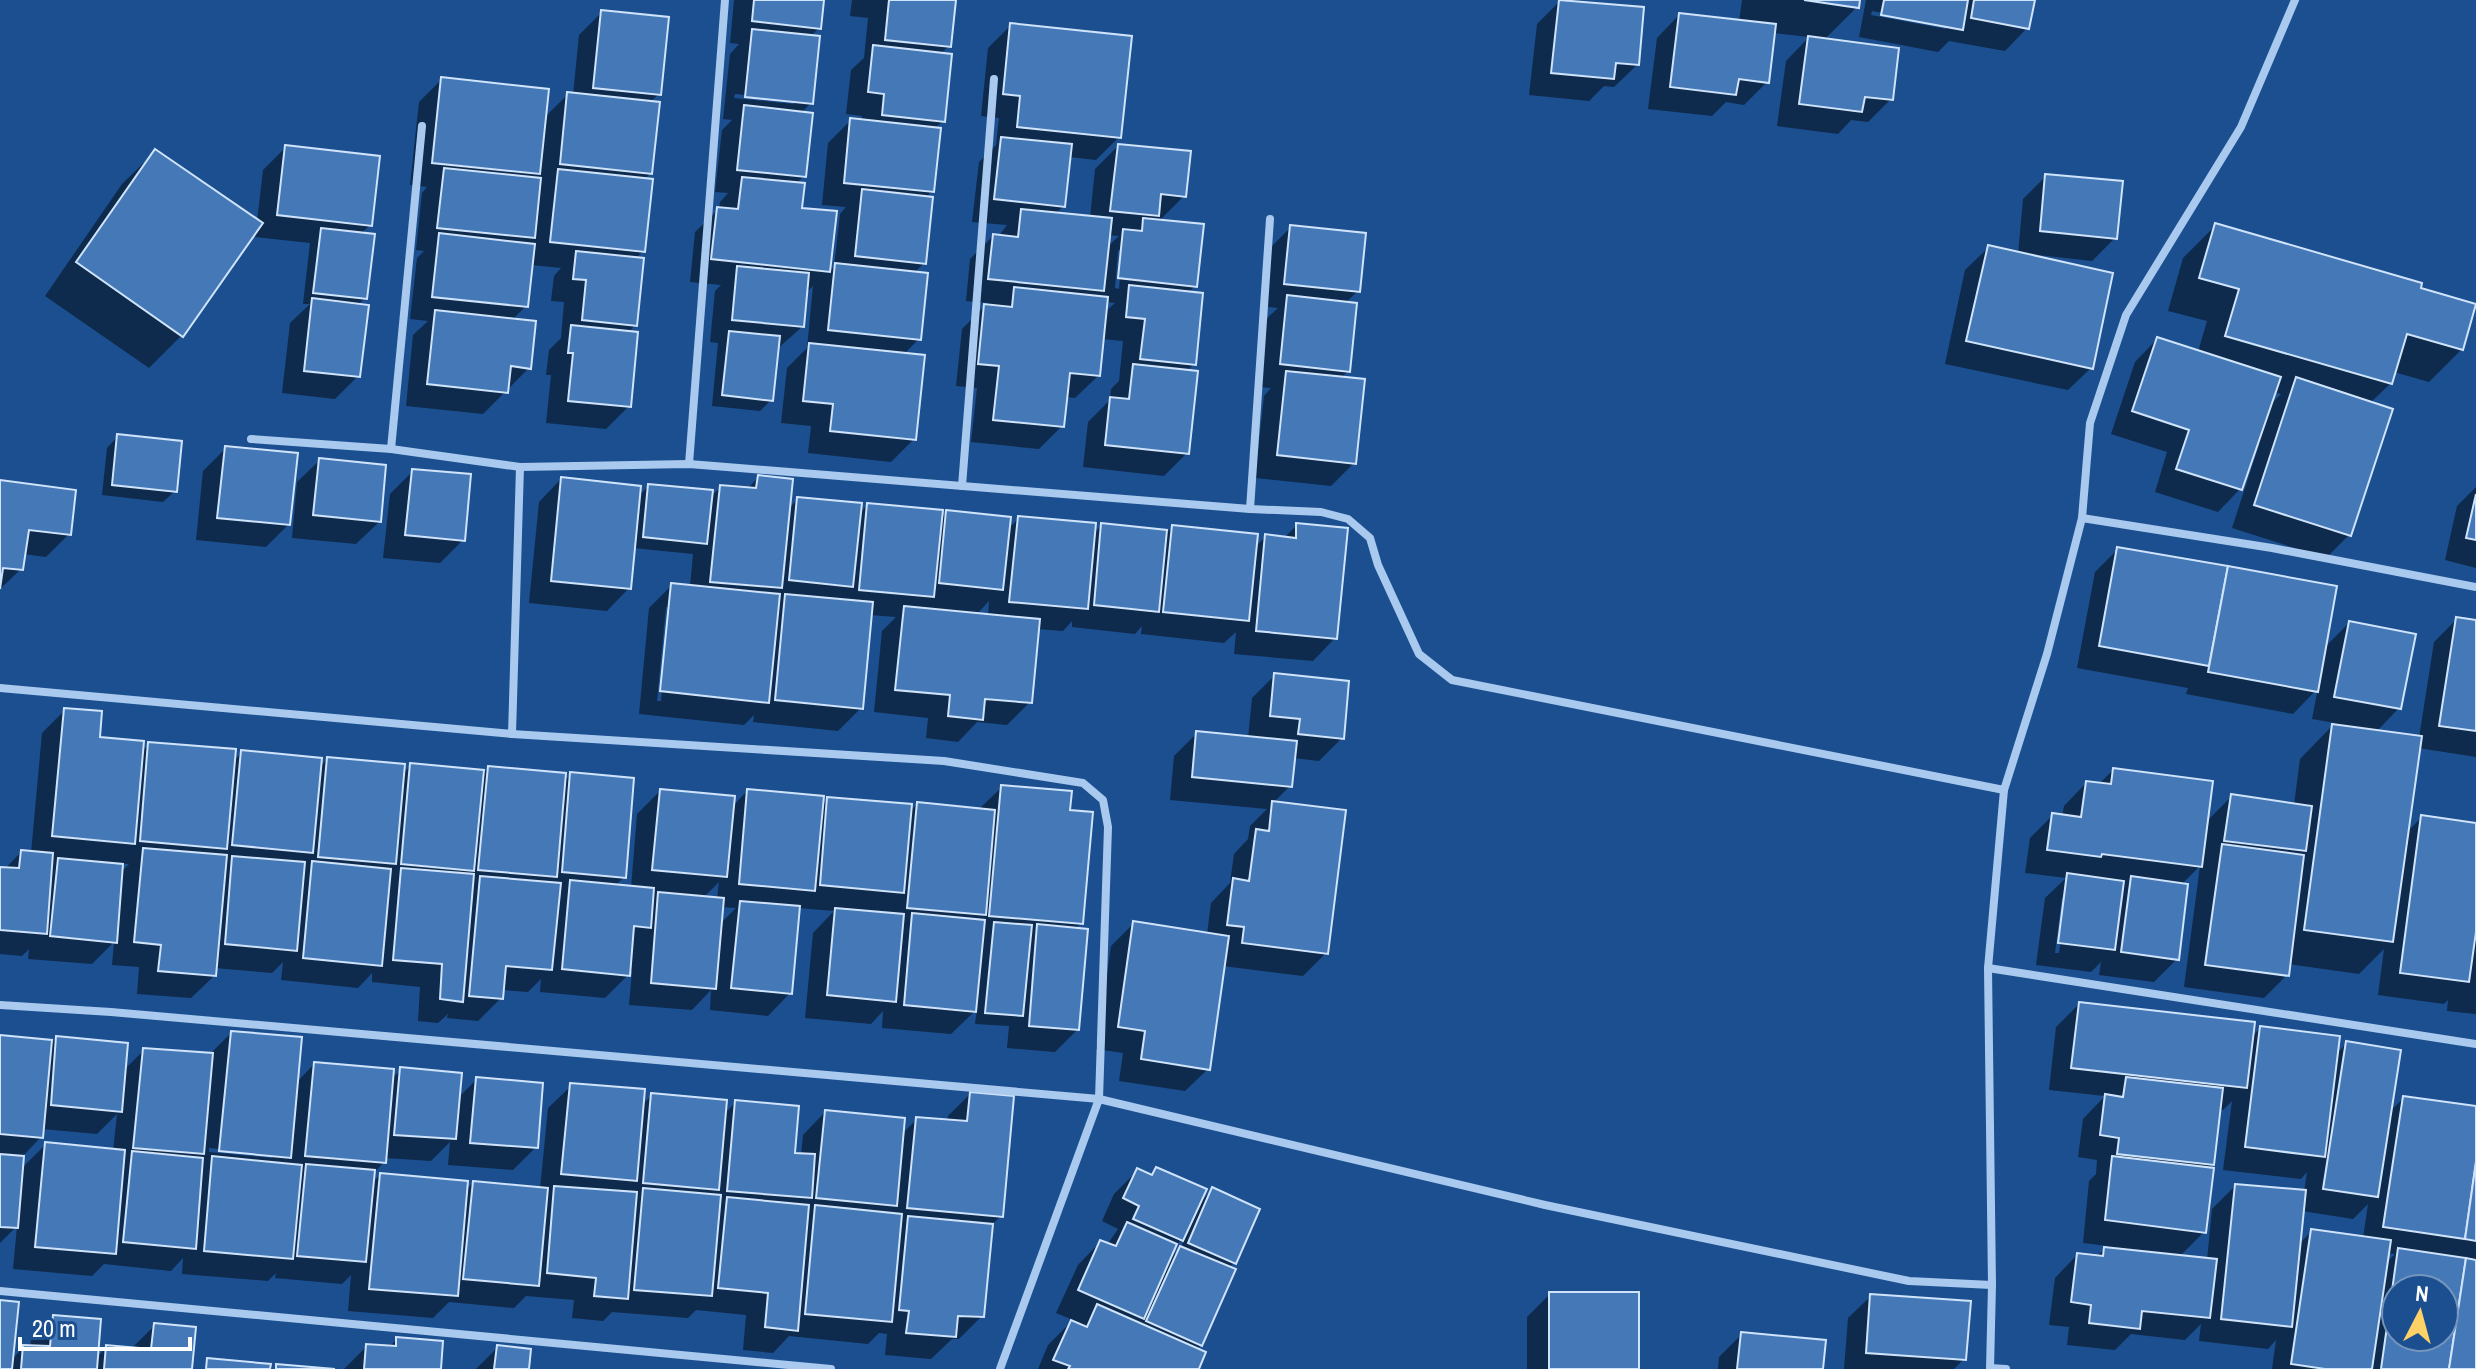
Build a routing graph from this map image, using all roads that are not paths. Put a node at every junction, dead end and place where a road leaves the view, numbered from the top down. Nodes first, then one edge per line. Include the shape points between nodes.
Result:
1 (725, 0) edge
2 (2295, 0) edge
3 (994, 79) dead end
4 (422, 126) dead end
5 (1270, 219) dead end
6 (251, 439) dead end
7 (391, 449) junction
8 (689, 464) junction
9 (520, 467) junction
10 (962, 486) junction
11 (1250, 509) junction
12 (2082, 518) junction
13 (2476, 587) edge
14 (0, 688) edge
15 (512, 734) junction
16 (2004, 790) junction
17 (1988, 968) junction
18 (0, 1005) edge
19 (2476, 1044) edge
20 (1099, 1099) junction
21 (1992, 1285) junction
22 (0, 1291) edge
23 (1990, 1368) edge
24 (831, 1369) edge
25 (1000, 1369) edge
26 (2006, 1369) edge

1 - 8 street
2 - 12 street via 2241,127 2126,315 2090,423
3 - 10 street
4 - 7 street
5 - 11 street
6 - 7 street
7 - 9 street
8 - 9 street
8 - 10 street
9 - 15 street
10 - 11 street
11 - 16 street via 1321,512 1348,519 1370,538 1419,654 1452,680
12 - 13 street
12 - 16 street
14 - 15 street
15 - 20 street via 944,761 1083,783 1103,800 1108,827
16 - 17 street
17 - 19 street
17 - 21 street
18 - 20 street
20 - 21 street via 1545,1205 1909,1281
20 - 25 street
21 - 23 street
22 - 24 street
23 - 26 street

